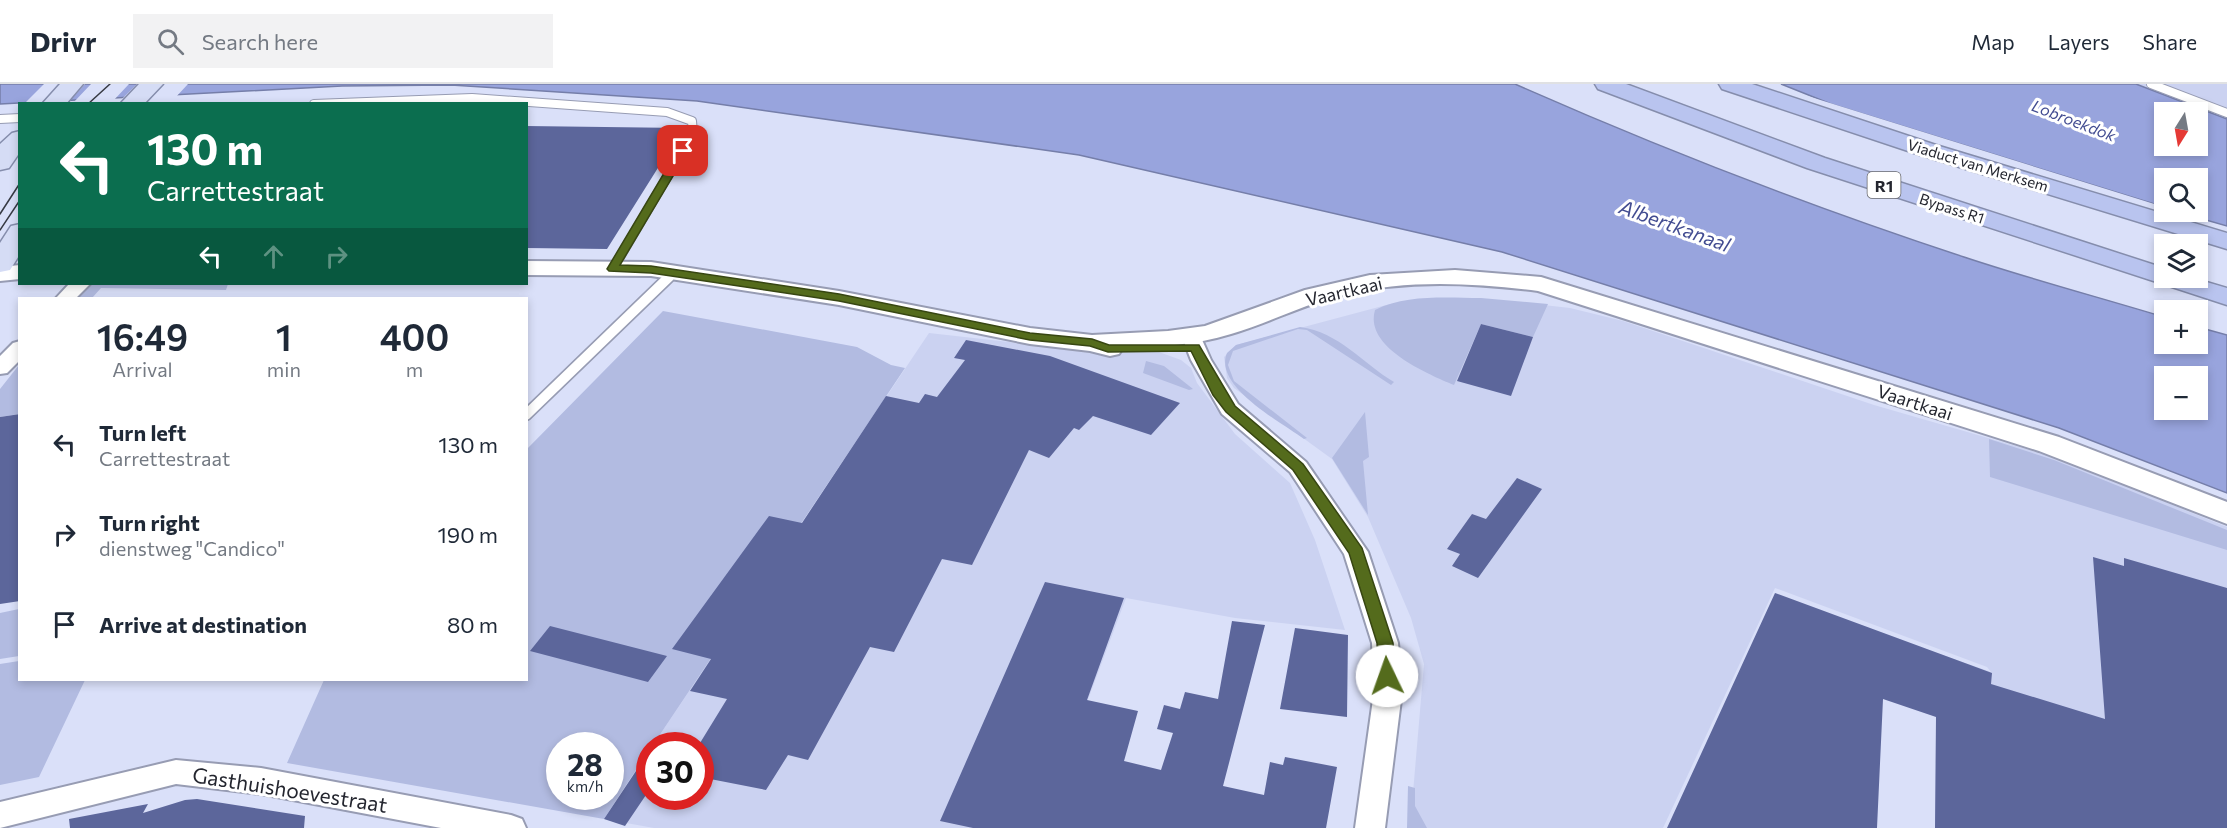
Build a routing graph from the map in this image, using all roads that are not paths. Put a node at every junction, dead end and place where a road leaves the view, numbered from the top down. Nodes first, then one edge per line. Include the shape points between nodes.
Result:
1 (72, 84) edge
2 (152, 84) edge
3 (1606, 84) edge
4 (1730, 84) edge
5 (2151, 84) edge
6 (55, 102) edge
7 (133, 102) edge
8 (367, 102) edge
9 (528, 102) edge
10 (528, 102) edge
11 (2227, 113) edge
12 (18, 118) edge
13 (0, 119) edge
14 (2227, 241) edge
15 (528, 268) edge
16 (613, 269) junction
17 (18, 272) edge
18 (673, 273) junction
19 (2154, 273) edge
20 (0, 274) edge
21 (79, 285) edge
22 (2199, 288) edge
23 (66, 297) edge
24 (2227, 297) edge
25 (1193, 342) junction
26 (18, 349) edge
27 (0, 368) edge
28 (528, 413) edge
29 (2227, 513) edge
30 (0, 815) edge
31 (511, 828) edge
32 (1370, 828) edge

1 - 6 main road
2 - 7 main road
3 - 19 highway, Bypass R1 / R1 via 1816,164
4 - 14 highway, Viaduct van Merksem via 1938,153
5 - 11 lane
8 - 9 lane via 472,98
10 - 16 lane via 667,112 692,121 693,133
12 - 13 lane
15 - 16 street, Vaartkaai
16 - 18 street, Vaartkaai
17 - 20 street
18 - 25 street, Vaartkaai via 839,298 1108,348
18 - 28 lane
21 - 23 street
22 - 24 highway, Bypass R1 / R1
25 - 29 street, Vaartkaai via 1378,296 1466,290 1599,300 2049,444
25 - 32 street via 1230,409 1298,467 1356,552 1385,643 1388,692
26 - 27 street
30 - 31 street, Gasthuishoevestraat via 176,772 261,780

